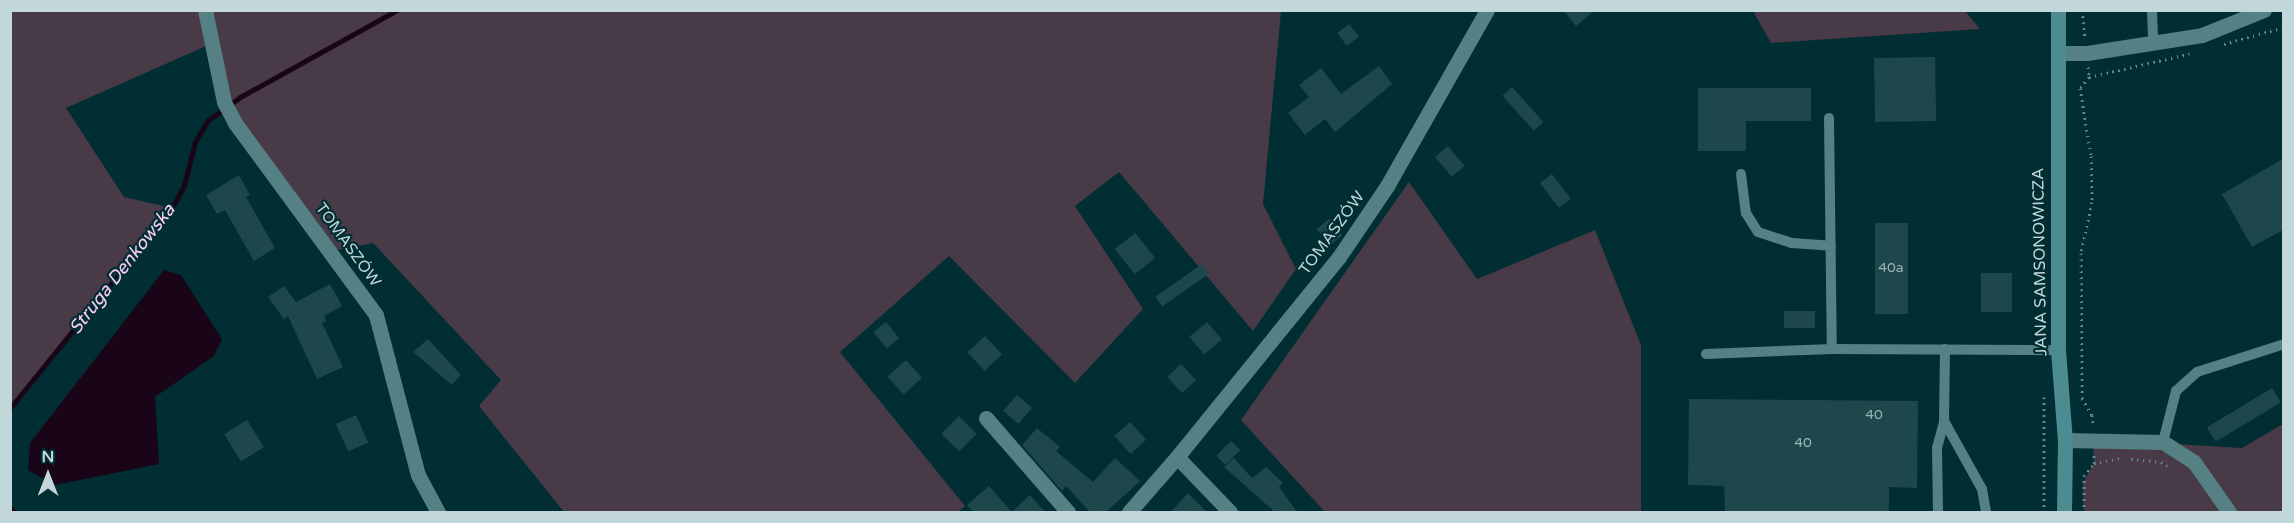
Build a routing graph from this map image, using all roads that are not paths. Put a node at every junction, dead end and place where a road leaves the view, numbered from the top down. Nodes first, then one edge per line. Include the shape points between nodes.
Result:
1 (205, 10) edge
2 (1487, 10) edge
3 (2058, 10) edge
4 (2151, 10) edge
5 (2264, 10) edge
6 (2153, 42) junction
7 (2058, 53) junction
8 (1829, 118) dead end
9 (1741, 174) dead end
10 (1831, 246) junction
11 (2283, 344) edge
12 (1832, 349) junction
13 (1945, 350) junction
14 (2058, 350) junction
15 (1706, 354) dead end
16 (986, 418) dead end
17 (1944, 421) junction
18 (2065, 440) junction
19 (2163, 442) junction
20 (1177, 457) junction
21 (438, 513) edge
22 (1068, 513) edge
23 (1130, 513) edge
24 (1230, 513) edge
25 (1938, 513) edge
26 (1986, 513) edge
27 (2064, 513) edge
28 (2229, 513) edge

1 - 21 street, TOMASZÓW via 225,102 235,123 376,315 418,475
2 - 20 street, TOMASZÓW via 1387,186 1339,257
3 - 7 main road, JANA SAMSONOWICZA
4 - 6 lane
5 - 6 street via 2202,34
6 - 7 street via 2087,53
7 - 14 main road, JANA SAMSONOWICZA
8 - 10 lane
9 - 10 lane via 1746,213 1758,232 1792,243
10 - 12 lane
11 - 19 lane via 2197,372 2176,391
12 - 13 lane
12 - 15 lane
13 - 14 lane
13 - 17 lane
14 - 18 main road, JANA SAMSONOWICZA
16 - 22 street
17 - 25 lane via 1937,448
17 - 26 lane via 1982,489
18 - 19 street
18 - 27 main road, JANA SAMSONOWICZA
19 - 28 street via 2194,462
20 - 23 street, TOMASZÓW
20 - 24 street

